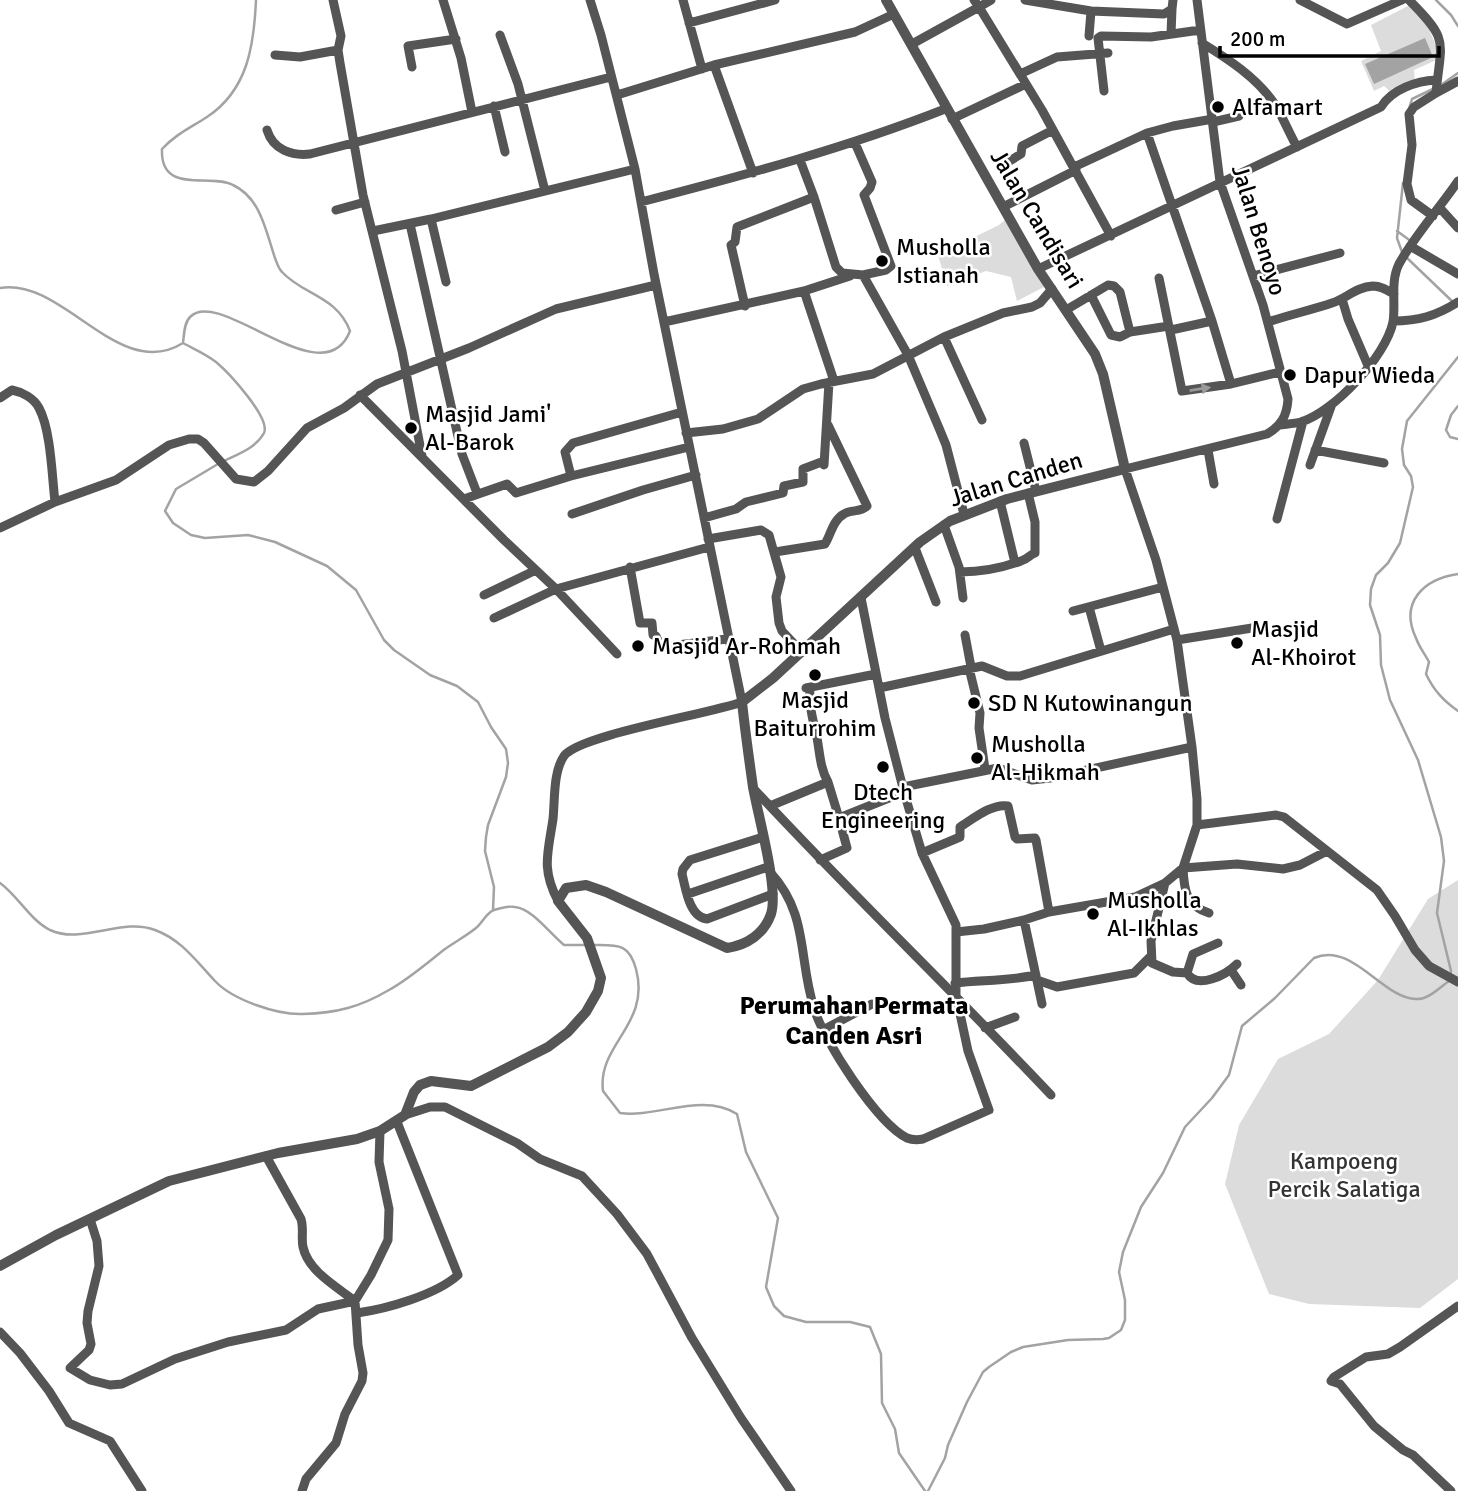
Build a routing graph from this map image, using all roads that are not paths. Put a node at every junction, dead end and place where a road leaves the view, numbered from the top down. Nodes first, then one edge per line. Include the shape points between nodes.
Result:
1 (333, 0) edge
2 (443, 0) edge
3 (590, 0) edge
4 (683, 0) edge
5 (775, 0) edge
6 (886, 0) edge
7 (990, 0) edge
8 (1025, 0) edge
9 (1197, 0) edge
10 (1300, 0) edge
11 (1402, 0) edge
12 (1409, 0) edge
13 (1038, 2) edge
14 (976, 4) edge
15 (1172, 4) edge
16 (1091, 11) junction
17 (894, 14) junction
18 (689, 23) junction
19 (1200, 30) junction
20 (1171, 34) junction
21 (500, 35) dead end
22 (1089, 36) dead end
23 (456, 39) junction
24 (1202, 43) junction
25 (912, 44) junction
26 (338, 50) junction
27 (1103, 53) junction
28 (275, 55) dead end
29 (713, 65) junction
30 (412, 67) dead end
31 (702, 69) junction
32 (1020, 74) junction
33 (611, 77) junction
34 (1458, 81) edge
35 (1026, 84) junction
36 (1436, 87) junction
37 (1104, 91) dead end
38 (617, 95) junction
39 (522, 98) junction
40 (494, 106) junction
41 (472, 112) junction
42 (949, 114) junction
43 (1239, 116) dead end
44 (1213, 120) junction
45 (267, 130) dead end
46 (1053, 130) junction
47 (1147, 133) junction
48 (354, 141) junction
49 (855, 143) junction
50 (1297, 147) junction
51 (505, 152) dead end
52 (800, 160) junction
53 (1008, 162) dead end
54 (1075, 168) junction
55 (635, 169) junction
56 (753, 173) junction
57 (1458, 181) edge
58 (1220, 182) junction
59 (545, 191) junction
60 (814, 197) junction
61 (365, 202) junction
62 (642, 202) junction
63 (1173, 206) junction
64 (1003, 207) junction
65 (336, 210) dead end
66 (1436, 211) junction
67 (430, 219) junction
68 (410, 224) junction
69 (1458, 228) edge
70 (373, 231) junction
71 (1111, 236) junction
72 (1412, 245) junction
73 (1340, 253) dead end
74 (1038, 269) junction
75 (1458, 274) edge
76 (852, 275) junction
77 (863, 275) junction
78 (1253, 276) junction
79 (1159, 278) dead end
80 (446, 282) dead end
81 (656, 285) junction
82 (1052, 289) junction
83 (804, 291) junction
84 (1394, 294) junction
85 (1091, 295) junction
86 (1342, 299) junction
87 (1458, 303) edge
88 (746, 306) junction
89 (1066, 310) junction
90 (1212, 321) junction
91 (1393, 321) junction
92 (1268, 322) junction
93 (664, 323) junction
94 (1170, 328) junction
95 (1130, 332) junction
96 (944, 337) junction
97 (908, 355) junction
98 (440, 359) junction
99 (1368, 368) junction
100 (1280, 372) junction
101 (406, 373) junction
102 (832, 382) junction
103 (1231, 384) junction
104 (360, 395) junction
105 (0, 398) edge
106 (1332, 404) junction
107 (682, 412) junction
108 (982, 419) dead end
109 (1303, 421) junction
110 (828, 425) junction
111 (1279, 425) junction
112 (686, 433) junction
113 (1298, 441) junction
114 (1024, 443) dead end
115 (689, 447) junction
116 (1316, 448) junction
117 (1208, 450) junction
118 (422, 456) junction
119 (1384, 463) dead end
120 (1310, 464) dead end
121 (1125, 469) junction
122 (696, 475) junction
123 (571, 476) junction
124 (1214, 484) dead end
125 (1032, 492) junction
126 (477, 493) junction
127 (464, 499) junction
128 (1000, 501) junction
129 (55, 502) junction
130 (572, 514) dead end
131 (964, 514) junction
132 (704, 518) junction
133 (1277, 519) dead end
134 (944, 525) junction
135 (0, 527) edge
136 (708, 543) junction
137 (915, 548) junction
138 (775, 552) junction
139 (1014, 563) junction
140 (630, 567) junction
141 (536, 570) junction
142 (960, 572) junction
143 (1163, 587) junction
144 (556, 589) junction
145 (484, 595) dead end
146 (861, 598) junction
147 (963, 598) dead end
148 (936, 602) dead end
149 (1089, 607) junction
150 (1073, 611) dead end
151 (494, 618) dead end
152 (1252, 628) dead end
153 (1174, 629) junction
154 (965, 635) dead end
155 (727, 639) junction
156 (1177, 640) junction
157 (1101, 651) junction
158 (802, 652) junction
159 (617, 654) dead end
160 (970, 668) junction
161 (876, 674) junction
162 (879, 688) junction
163 (741, 702) junction
164 (1192, 747) junction
165 (985, 769) junction
166 (828, 782) junction
167 (753, 788) junction
168 (904, 789) junction
169 (770, 806) junction
170 (839, 818) junction
171 (1197, 825) junction
172 (763, 838) junction
173 (1327, 851) junction
174 (922, 853) junction
175 (820, 859) junction
176 (1183, 868) junction
177 (769, 869) junction
178 (1165, 883) junction
179 (688, 894) junction
180 (773, 894) junction
181 (558, 901) junction
182 (1049, 912) junction
183 (1209, 913) dead end
184 (1024, 920) junction
185 (956, 932) junction
186 (1219, 943) dead end
187 (1150, 956) junction
188 (1187, 973) junction
189 (1037, 978) junction
190 (1457, 982) edge
191 (955, 983) junction
192 (1241, 985) dead end
193 (956, 995) junction
194 (872, 1003) dead end
195 (1042, 1004) dead end
196 (1015, 1017) dead end
197 (985, 1028) junction
198 (823, 1030) junction
199 (1051, 1096) dead end
200 (401, 1118) junction
201 (380, 1131) junction
202 (266, 1156) junction
203 (90, 1219) junction
204 (0, 1266) edge
205 (355, 1300) junction
206 (1458, 1306) edge
207 (357, 1313) junction
208 (0, 1332) edge
209 (142, 1491) edge
210 (302, 1491) edge
211 (791, 1491) edge
212 (1451, 1491) edge

1 - 26 street via 341,36
2 - 23 street
3 - 33 street
4 - 18 street
5 - 18 street
6 - 17 street, Jalan Candisari
7 - 14 street
8 - 13 street
9 - 19 street, Jalan Benoyo
10 - 11 street via 1347,24
12 - 36 street via 1440,37
13 - 16 street
14 - 25 street
14 - 32 street
15 - 16 street via 1164,13
15 - 20 street
16 - 22 street
17 - 25 street, Jalan Candisari
17 - 29 street via 855,32
18 - 31 street
19 - 20 street
19 - 24 street, Jalan Benoyo
20 - 27 street via 1101,36
21 - 39 street
23 - 30 street via 409,45
23 - 41 street
24 - 44 street, Jalan Benoyo
24 - 50 street via 1259,86 1279,111
25 - 42 street, Jalan Candisari
26 - 28 street via 305,57
26 - 48 street
27 - 32 street via 1057,57
27 - 37 street
29 - 31 street
29 - 56 street
31 - 38 street
32 - 35 street
33 - 38 street
33 - 39 street
34 - 36 street
35 - 42 street
35 - 46 street
36 - 50 street via 1418,81
36 - 66 street via 1409,114 1412,145 1407,184 1411,200
38 - 55 street
39 - 40 street
39 - 59 street
40 - 41 street
40 - 51 street
41 - 48 street
42 - 49 street
42 - 64 street, Jalan Candisari
43 - 44 street
44 - 47 street
44 - 58 street, Jalan Benoyo
45 - 48 street via 276,145 296,156
46 - 53 street via 1021,146 1021,154
46 - 54 street
47 - 54 street
47 - 63 street
48 - 61 street
49 - 52 street
49 - 77 street via 872,182 864,195 891,266
50 - 58 street
52 - 56 street
52 - 60 street
54 - 64 street
54 - 71 street
55 - 59 street
55 - 62 street
56 - 62 street
57 - 66 street
58 - 63 street
58 - 78 street, Jalan Benoyo
59 - 67 street
60 - 76 street via 836,267
60 - 88 street via 737,227 731,245
61 - 65 street
61 - 70 street
62 - 81 street
63 - 71 street
63 - 90 street
64 - 74 street, Jalan Candisari
66 - 69 street
66 - 72 street
67 - 68 street
67 - 80 street
68 - 70 street
68 - 98 street
70 - 101 street
71 - 74 street
72 - 75 street
72 - 84 street via 1395,273
73 - 78 street
74 - 82 street, Jalan Candisari
76 - 77 street
76 - 83 street
77 - 97 street
78 - 92 street, Jalan Benoyo
79 - 94 street
81 - 93 street
81 - 98 street via 556,309
82 - 89 street, Jalan Candisari
82 - 96 street via 1032,307 1003,313
83 - 88 street
83 - 102 street
84 - 86 street via 1377,286
84 - 91 street
85 - 89 street
85 - 95 street via 1111,335 1121,337
85 - 95 street via 1108,285 1117,288
86 - 92 street
86 - 99 street
87 - 91 street via 1433,316
88 - 93 street
89 - 121 street, Jalan Candisari via 1096,355
90 - 94 street
90 - 103 street
91 - 99 street
92 - 100 street, Jalan Benoyo
93 - 107 street
94 - 95 street
94 -> 103 street via 1182,391
96 - 97 street
96 - 108 street
97 - 102 street via 873,374
97 - 131 street via 946,445
98 - 101 street
98 - 126 street via 462,454
99 - 106 street
100 - 103 street
100 - 111 street, Jalan Benoyo via 1288,399
101 - 104 street
101 - 118 street
102 - 110 street
102 - 112 street via 797,393 758,419
104 - 118 street
104 - 129 street via 307,428 260,479 249,483 236,479 198,439 180,441 155,453 117,481
105 - 129 street via 12,390 22,392 39,407
106 - 109 street
106 - 116 street
107 - 112 street
107 - 123 street via 573,443 565,452
109 - 111 street, Jalan Canden
109 - 113 street
110 - 132 street via 824,464 803,469 803,482 784,486 783,493
110 - 138 street via 867,506 843,514 825,544
111 - 117 street, Jalan Canden via 1257,438
112 - 115 street
113 - 116 street
113 - 133 street
114 - 125 street
115 - 122 street
115 - 123 street
116 - 119 street
116 - 120 street
117 - 121 street, Jalan Canden
117 - 124 street
118 - 127 street
121 - 125 street, Jalan Canden
121 - 143 street
122 - 130 street
122 - 132 street
123 - 126 street via 516,493 507,484
125 - 128 street, Jalan Canden
125 - 139 street via 1035,553
126 - 127 street
127 - 141 street
128 - 131 street, Jalan Canden
128 - 139 street
129 - 135 street
131 - 134 street, Jalan Canden
132 - 136 street
134 - 137 street, Jalan Canden
134 - 142 street
136 - 138 street via 763,530
136 - 140 street
136 - 155 street
137 - 146 street, Jalan Canden
137 - 148 street
138 - 158 street via 781,577 776,600 779,623
139 - 142 street
140 - 144 street
140 - 155 street via 640,623 652,624 661,647
141 - 144 street
141 - 145 street
142 - 147 street
143 - 149 street
143 - 153 street
144 - 151 street
144 - 159 street
146 - 158 street, Jalan Canden
146 - 161 street
149 - 150 street
149 - 157 street
152 - 156 street
153 - 156 street
153 - 157 street
154 - 160 street
155 - 163 street
156 - 164 street
157 - 160 street via 1013,677 990,668
158 - 163 street, Jalan Canden
160 - 162 street
160 - 165 street
161 - 162 street
161 - 166 street via 807,688 819,762
162 - 168 street
163 - 167 street
163 - 181 street via 617,734 566,753 559,771 547,859 550,885
164 - 165 street via 1037,780 1003,769
164 - 171 street
165 - 168 street
166 - 169 street
166 - 170 street
167 - 169 street
167 - 172 street
168 - 170 street
168 - 174 street
169 - 175 street
170 - 175 street via 847,848
171 - 173 street via 1284,817
171 - 176 street
172 - 177 street
172 - 179 street via 690,860 682,869
173 - 176 street via 1283,869 1237,864
173 - 190 street via 1377,890 1429,966
174 - 182 street via 960,837 960,827 979,815 1008,806 1015,837 1036,840
174 - 185 street
175 - 193 street
176 - 178 street
176 - 183 street via 1188,898
177 - 179 street
177 - 180 street
177 - 198 street via 800,924 808,985
178 - 182 street via 1135,897
178 - 187 street
179 - 180 street via 694,912 707,919
180 - 181 street via 763,929 740,946 727,948 586,885 566,887
181 - 200 street via 582,929 598,965 598,991 586,1012 548,1047 471,1086 431,1081 421,1085
182 - 184 street
184 - 185 street
184 - 189 street
185 - 191 street
186 - 188 street via 1194,954
187 - 188 street via 1157,967
187 - 189 street via 1134,973 1057,987
188 - 192 street via 1199,982 1234,967
189 - 191 street
189 - 195 street
191 - 193 street
193 - 197 street
193 - 198 street via 968,1051 989,1110 923,1139 908,1138 868,1100
194 - 198 street
196 - 197 street
197 - 199 street
200 - 201 street
200 - 207 street via 458,1275 396,1305
200 - 211 street via 430,1107 445,1108 582,1176 647,1254 692,1338
201 - 202 street
201 - 205 street via 388,1240
202 - 203 street via 169,1181
202 - 205 street via 301,1219 306,1256
203 - 204 street
203 - 205 street via 99,1266 88,1311 91,1344 70,1368 83,1378 122,1384 175,1359 286,1330 318,1309
205 - 207 street
206 - 212 street via 1400,1348 1366,1357 1331,1381 1340,1384 1374,1426
207 - 210 street via 362,1381 335,1443 306,1479
208 - 209 street via 42,1381 69,1423 110,1441

